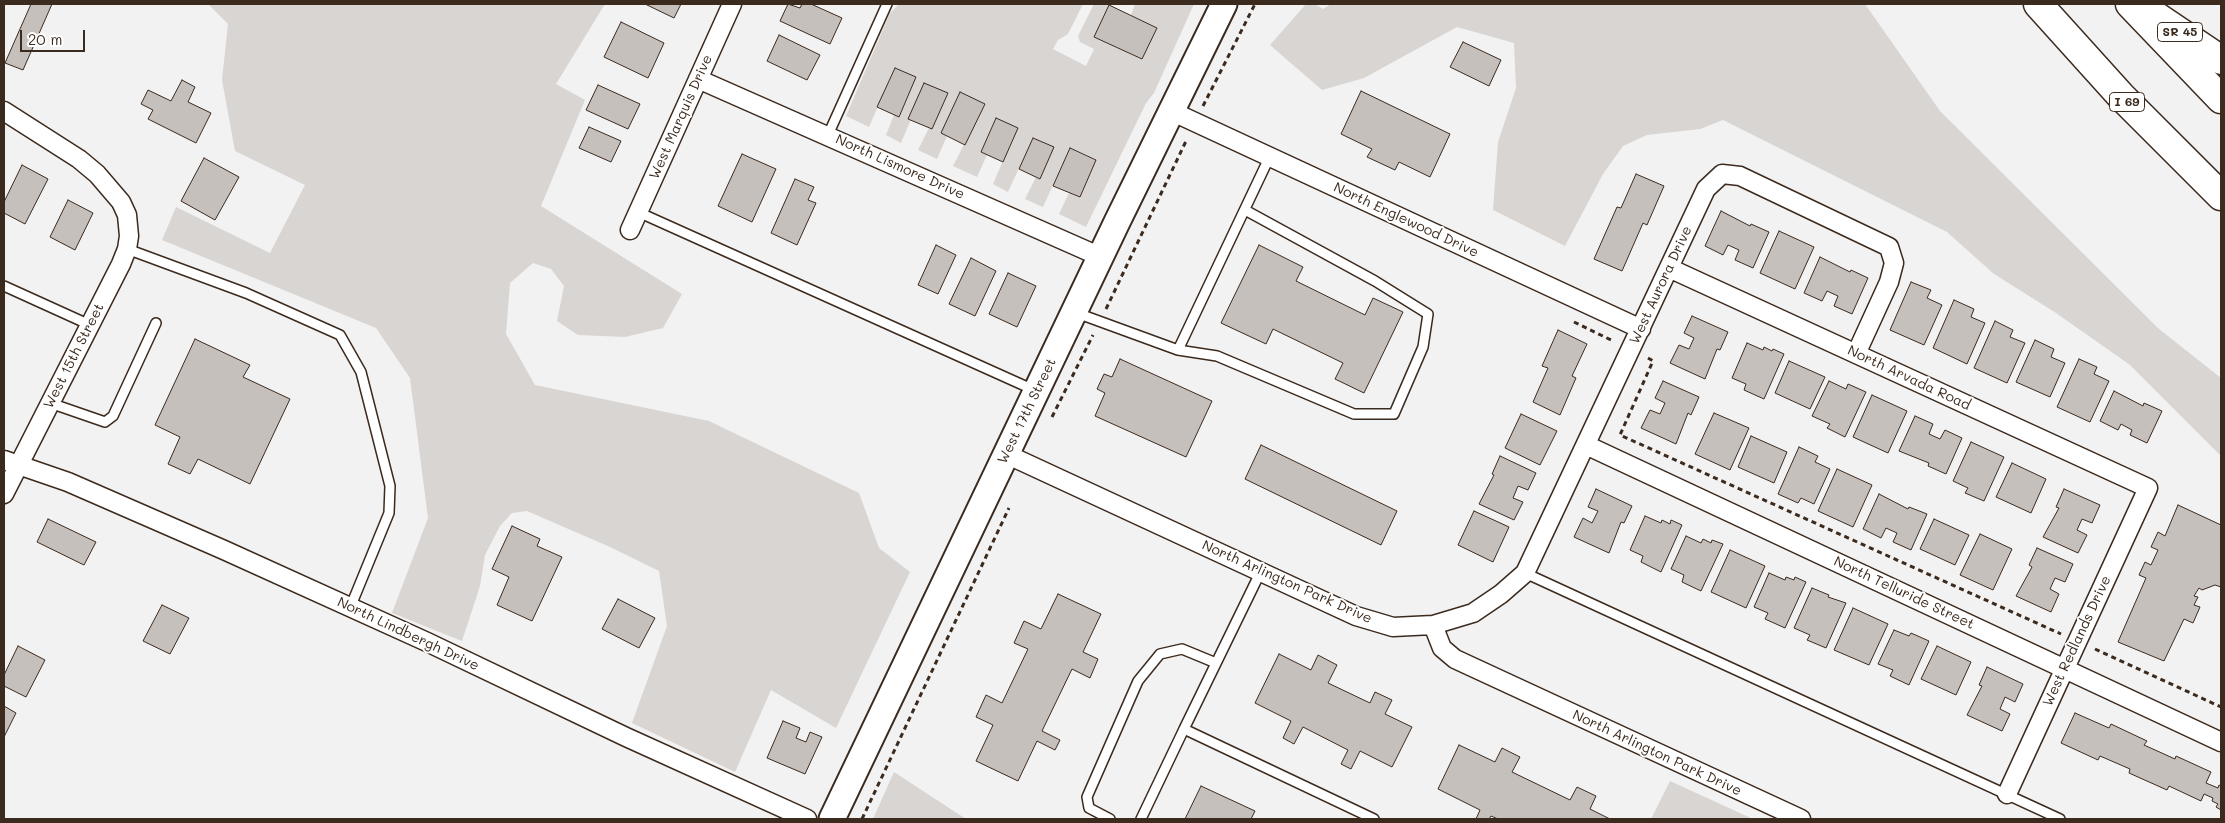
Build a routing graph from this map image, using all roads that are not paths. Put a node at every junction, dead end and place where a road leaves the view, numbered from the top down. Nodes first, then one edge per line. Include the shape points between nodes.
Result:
1 (732, 4) edge
2 (887, 4) edge
3 (1224, 4) edge
4 (2038, 4) edge
5 (2130, 4) edge
6 (2138, 4) edge
7 (2221, 60) edge
8 (698, 79) junction
9 (2221, 99) edge
10 (4, 111) edge
11 (1171, 111) junction
12 (828, 135) junction
13 (1270, 156) junction
14 (2221, 196) edge
15 (1245, 210) junction
16 (638, 212) junction
17 (630, 230) dead end
18 (127, 249) junction
19 (1100, 257) junction
20 (1669, 268) junction
21 (4, 286) edge
22 (1074, 312) junction
23 (156, 323) dead end
24 (90, 324) junction
25 (1641, 329) junction
26 (1178, 350) junction
27 (1856, 354) junction
28 (1036, 391) junction
29 (50, 403) junction
30 (1586, 445) junction
31 (1006, 454) junction
32 (11, 463) edge
33 (2148, 488) joint
34 (4, 494) edge
35 (1260, 571) junction
36 (1525, 573) junction
37 (350, 608) junction
38 (1434, 625) junction
39 (1216, 663) junction
40 (2064, 667) junction
41 (1184, 729) junction
42 (2221, 742) edge
43 (2006, 794) junction
44 (807, 819) edge
45 (832, 819) edge
46 (1110, 819) edge
47 (1141, 819) edge
48 (1374, 819) edge
49 (1801, 819) edge
50 (2060, 819) edge

1 - 8 street, West Marquis Drive
2 - 12 lane
3 - 11 main road, West 17th Street
4 - 14 highway, I 69 via 2121,96
5 - 9 highway
6 - 7 highway, SR 45
8 - 12 street, North Lismore Drive
8 - 16 street, West Marquis Drive
10 - 18 street, West 15th Street via 79,159 112,189 127,215
11 - 13 street, North Englewood Drive
11 - 19 main road, West 17th Street
12 - 19 street, North Lismore Drive
13 - 15 lane
13 - 25 street, North Englewood Drive
15 - 26 lane
15 - 26 lane via 1375,281 1428,314 1423,347 1394,414 1354,414 1218,356
16 - 17 street, West Marquis Drive
16 - 28 lane
18 - 24 street, West 15th Street
18 - 37 lane via 246,293 340,335 361,372 390,486 389,513
19 - 22 main road, West 17th Street
20 - 25 street, West Aurora Drive
20 - 27 street, North Arvada Road
20 - 27 street, West Aurora Drive via 1706,189 1722,174 1740,176 1889,247 1894,263 1889,282
21 - 24 lane
22 - 26 lane
22 - 28 main road, West 17th Street
23 - 29 lane via 113,416 105,422
24 - 29 street, West 15th Street
25 - 30 street, West Aurora Drive
27 - 33 street, North Arvada Road
28 - 31 main road, West 17th Street
29 - 32 street, West 15th Street
30 - 36 street, West Aurora Drive
30 - 40 street, North Telluride Street
31 - 35 street, North Arlington Park Drive
31 - 45 main road, West 17th Street
32 - 34 street, West 15th Street
32 - 37 street, North Lindbergh Drive via 68,482
33 - 40 street, West Redlands Drive
35 - 38 street, North Arlington Park Drive via 1375,623 1393,627
35 - 39 lane
36 - 38 street, West Aurora Drive via 1474,613
36 - 43 lane
37 - 44 street, North Lindbergh Drive
38 - 49 street, North Arlington Park Drive via 1442,648 1455,659
39 - 41 lane
39 - 46 lane via 1182,649 1160,654 1138,681 1087,797 1089,808
40 - 42 street, North Telluride Street
40 - 43 street, West Redlands Drive
41 - 47 lane
41 - 48 lane
43 - 50 lane

